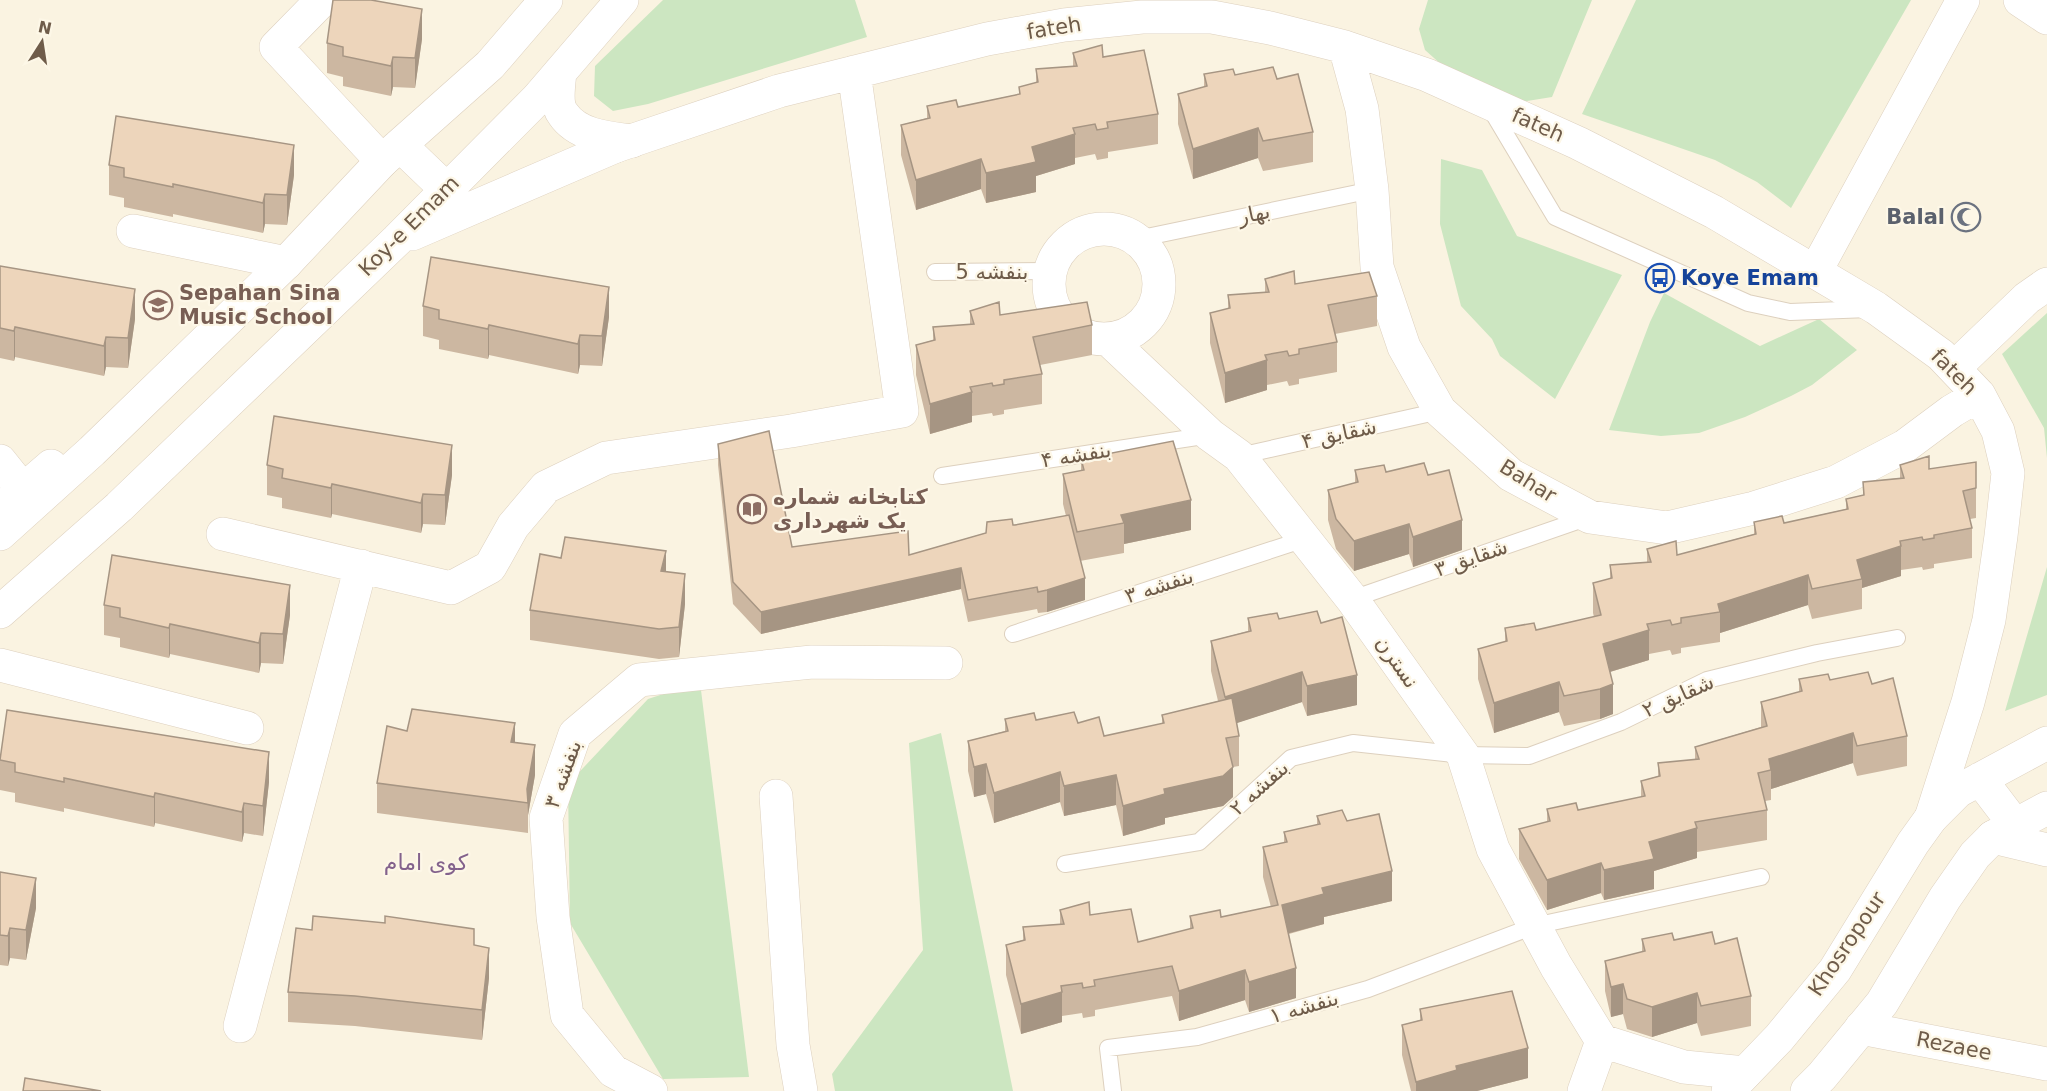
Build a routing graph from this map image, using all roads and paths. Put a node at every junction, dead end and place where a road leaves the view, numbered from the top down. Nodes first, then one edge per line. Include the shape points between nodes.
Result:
1 (322, 0) edge
2 (546, 0) edge
3 (622, 0) edge
4 (1963, 0) edge
5 (2020, 0) edge
6 (2047, 18) edge
7 (1345, 47) junction
8 (560, 72) junction
9 (854, 72) junction
10 (1486, 101) junction
11 (624, 143) junction
12 (391, 153) junction
13 (447, 190) junction
14 (1372, 190) junction
15 (133, 231) dead end
16 (1137, 239) junction
17 (397, 240) junction
18 (286, 263) junction
19 (1050, 271) junction
20 (935, 272) dead end
21 (1815, 273) junction
22 (2047, 284) edge
23 (1876, 308) junction
24 (1109, 340) junction
25 (1954, 368) junction
26 (1979, 395) junction
27 (1440, 411) junction
28 (91, 430) dead end
29 (1210, 435) junction
30 (1239, 456) junction
31 (0, 461) edge
32 (942, 476) dead end
33 (63, 477) junction
34 (12, 500) edge
35 (1590, 517) junction
36 (0, 534) edge
37 (223, 534) dead end
38 (1305, 539) junction
39 (361, 566) junction
40 (1352, 599) junction
41 (0, 612) edge
42 (1014, 633) dead end
43 (1897, 638) dead end
44 (946, 663) dead end
45 (0, 665) edge
46 (247, 728) dead end
47 (2047, 743) edge
48 (1462, 755) junction
49 (1969, 785) junction
50 (776, 796) dead end
51 (2047, 808) edge
52 (1932, 818) junction
53 (2004, 831) junction
54 (2047, 850) edge
55 (1065, 864) dead end
56 (1761, 877) dead end
57 (1534, 926) junction
58 (240, 1026) dead end
59 (1861, 1028) junction
60 (1602, 1041) junction
61 (2047, 1064) edge
62 (1736, 1082) edge
63 (651, 1091) edge
64 (801, 1091) edge
65 (1113, 1091) edge
66 (1584, 1091) edge
67 (1807, 1091) edge

1 - 12 street via 276,47
2 - 12 street via 490,65
3 - 8 street, Koy-e Emam
4 - 21 street
5 - 6 street
7 - 9 street, fateh via 1212,17 1142,17 987,39
7 - 10 street, fateh via 1428,75
7 - 14 street, Bahar via 1362,109
8 - 11 street via 558,95 562,113 598,137
8 - 13 street, Koy-e Emam
9 - 11 street, fateh via 779,91
9 - 39 street via 902,411 606,458 546,487 513,526 490,567 451,588
10 - 21 street, fateh via 1714,212
10 - 23 lane via 1554,216 1748,303 1790,312
11 - 17 street, fateh
12 - 13 street
12 - 18 street
13 - 17 street, Koy-e Emam
14 - 16 lane, بهار
14 - 27 street, Bahar via 1377,267 1404,347
15 - 18 street
16 - 19 street via 1100,228 1083,232 1068,242
16 - 24 street via 1159,270 1155,308 1144,324 1128,335
17 - 41 street, Koy-e Emam via 119,507
18 - 33 street
19 - 20 lane, بنفشه 5
19 - 24 street via 1053,306 1062,320 1075,332
21 - 23 street, fateh
22 - 25 street via 2027,298
23 - 25 street, fateh
24 - 29 street, نسترن
25 - 26 street, fateh
26 - 35 street, Bahar via 1905,446 1836,482 1754,508 1667,528
26 - 52 street, fateh via 1998,431 2008,473 1986,630
27 - 30 lane, شقایق ۴
27 - 35 street, Bahar via 1511,475
28 - 34 street
29 - 30 street, نسترن
29 - 32 lane, بنفشه ۴
30 - 38 street, نسترن
31 - 34 street
33 - 34 street
33 - 36 street
35 - 40 lane, شقایق ۳
37 - 39 street
38 - 40 street, نسترن
38 - 42 lane, بنفشه ۳
39 - 58 street
40 - 48 street, نسترن
43 - 48 lane, شقایق ۲ via 1707,680 1621,722 1529,756
44 - 63 street, بنفشه ۳ via 812,662 639,680 575,734 546,818 553,917 567,1015 613,1071
45 - 46 street
47 - 49 street
48 - 55 lane, بنفشه ۲ via 1353,742 1292,758 1199,842
48 - 57 street, نسترن via 1493,849
49 - 52 street, Khosropour
49 - 53 street
50 - 64 street via 793,1045
51 - 53 street
52 - 62 street, Khosropour via 1912,843 1835,970 1779,1038
53 - 54 street
53 - 59 street via 1960,876 1882,1002
56 - 57 lane
57 - 60 street, نسترن
57 - 65 lane, بنفشه ۱ via 1356,992 1197,1037 1108,1048
59 - 61 street, Rezaee
59 - 67 street
60 - 62 street
60 - 66 street

